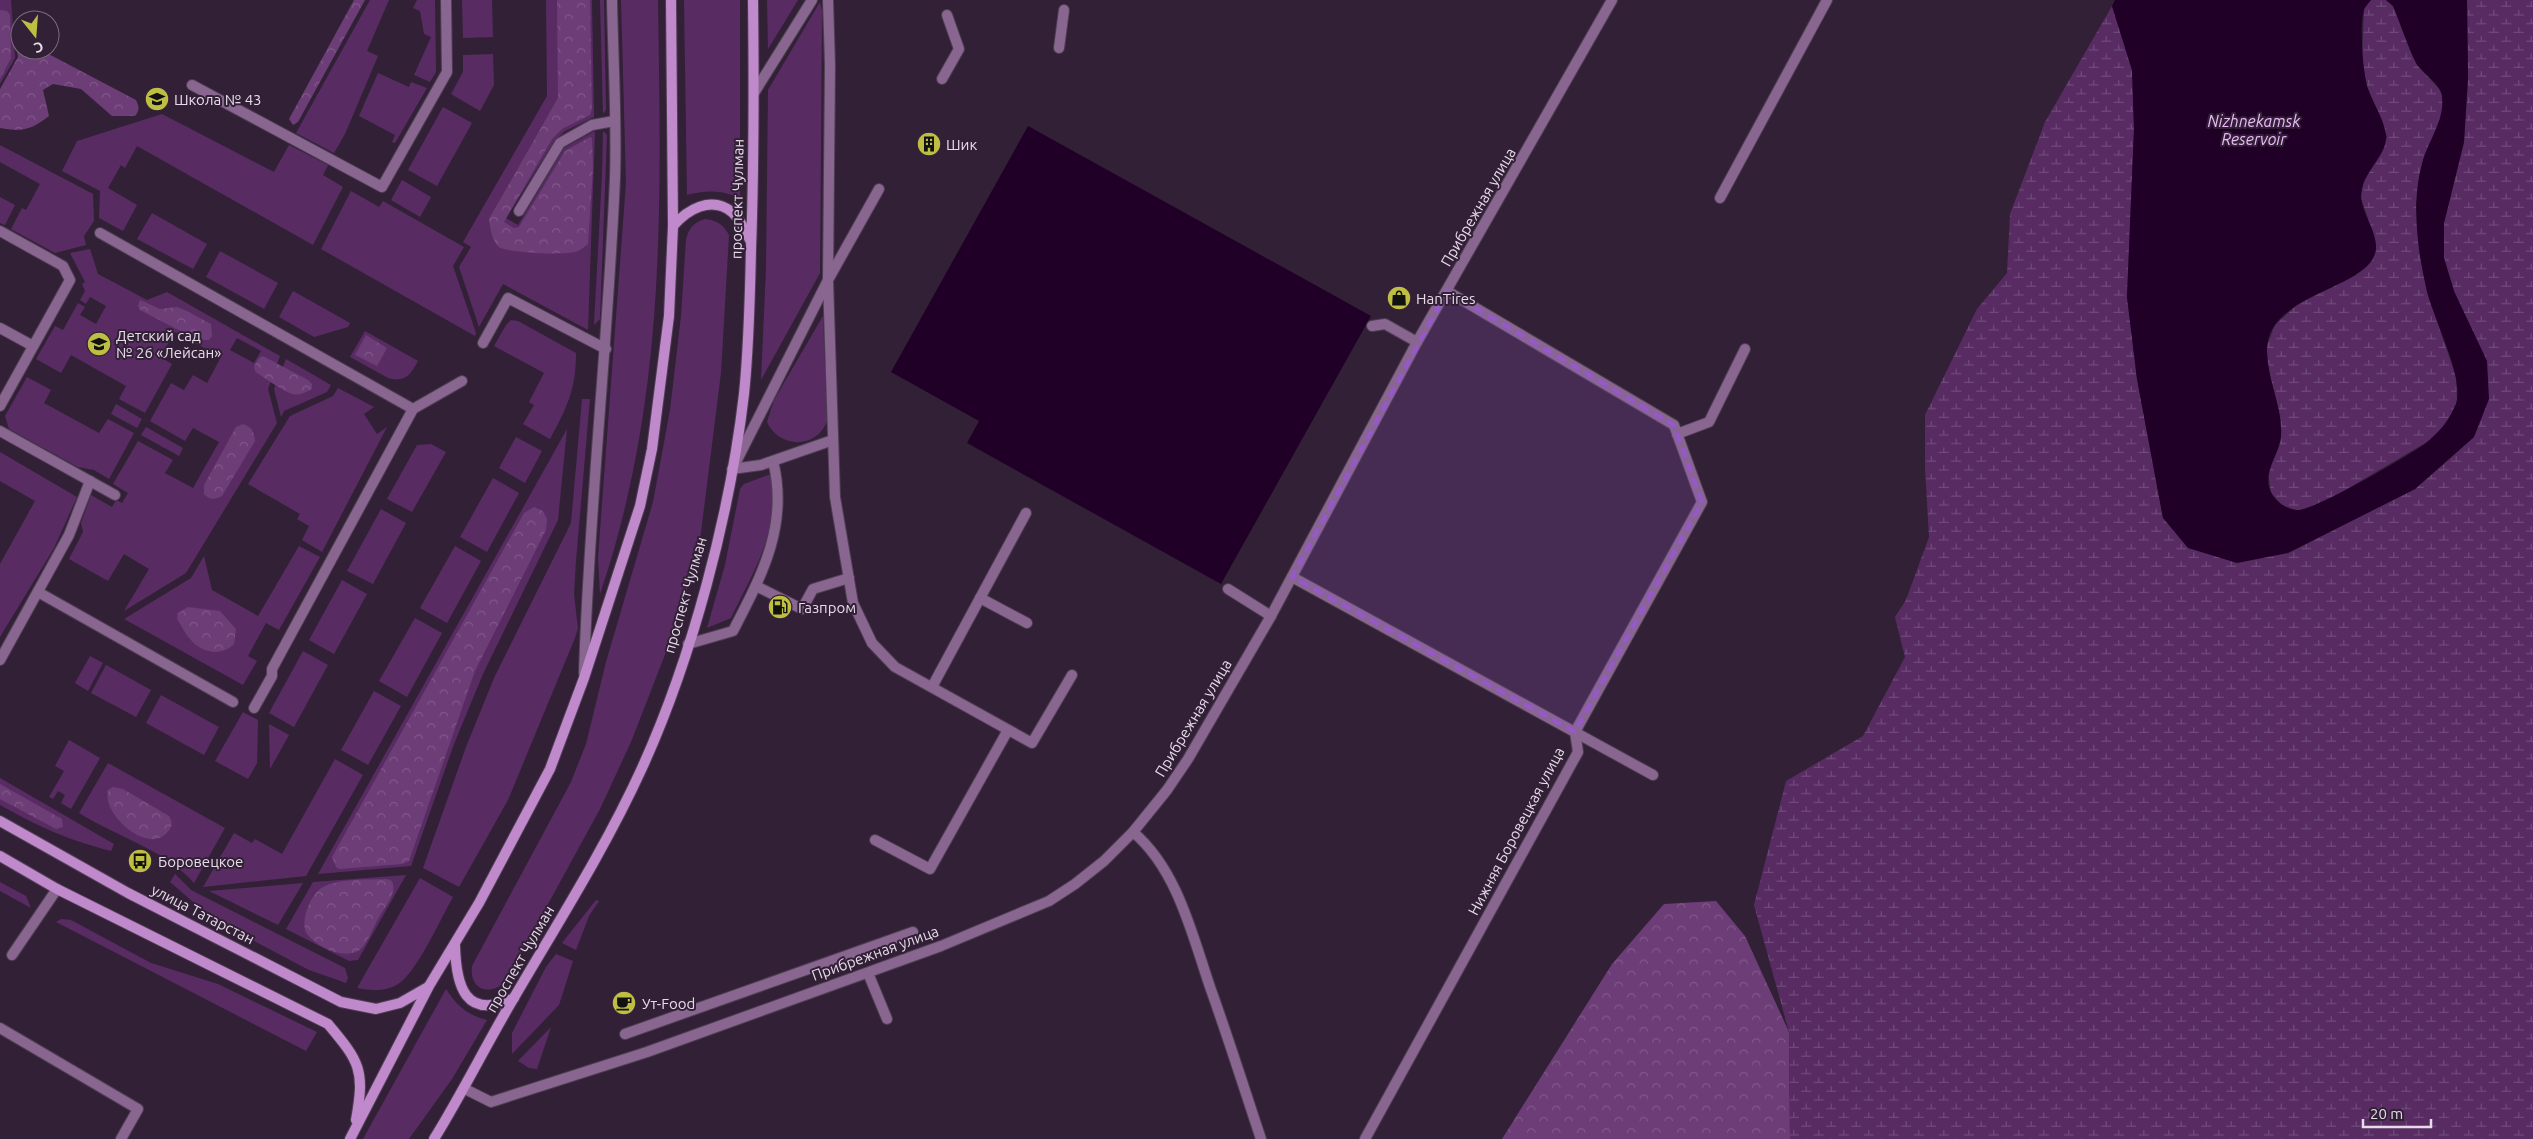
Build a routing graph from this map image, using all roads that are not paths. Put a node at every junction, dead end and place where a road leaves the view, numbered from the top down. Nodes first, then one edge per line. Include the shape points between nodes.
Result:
1 (446, 0) edge
2 (612, 0) edge
3 (671, 0) edge
4 (753, 0) edge
5 (812, 0) edge
6 (828, 0) edge
7 (1612, 0) edge
8 (1827, 0) edge
9 (1064, 10) dead end
10 (946, 15) dead end
11 (1059, 48) dead end
12 (942, 79) dead end
13 (192, 85) dead end
14 (754, 93) junction
15 (614, 121) junction
16 (879, 189) dead end
17 (1720, 198) dead end
18 (519, 211) dead end
19 (673, 226) junction
20 (0, 231) edge
21 (100, 233) dead end
22 (752, 243) junction
23 (828, 280) junction
24 (1447, 291) junction
25 (1372, 326) dead end
26 (0, 328) edge
27 (1418, 342) junction
28 (483, 343) dead end
29 (33, 346) junction
30 (1745, 348) dead end
31 (606, 349) junction
32 (462, 382) dead end
33 (0, 406) edge
34 (413, 408) junction
35 (1676, 430) junction
36 (0, 432) edge
37 (833, 440) junction
38 (773, 461) junction
39 (732, 469) junction
40 (90, 481) junction
41 (115, 495) dead end
42 (1026, 513) dead end
43 (1292, 577) junction
44 (849, 578) junction
45 (756, 586) junction
46 (1228, 589) dead end
47 (38, 592) junction
48 (980, 598) junction
49 (1271, 616) junction
50 (1027, 623) dead end
51 (688, 644) junction
52 (0, 660) edge
53 (1072, 675) dead end
54 (584, 678) junction
55 (932, 687) junction
56 (233, 702) dead end
57 (254, 708) dead end
58 (1008, 730) junction
59 (1575, 732) junction
60 (1653, 775) dead end
61 (0, 821) edge
62 (1133, 832) junction
63 (875, 840) dead end
64 (0, 856) edge
65 (57, 889) junction
66 (913, 932) dead end
67 (455, 946) junction
68 (12, 955) dead end
69 (868, 973) junction
70 (430, 986) junction
71 (514, 998) junction
72 (887, 1019) dead end
73 (0, 1028) edge
74 (625, 1034) dead end
75 (465, 1089) junction
76 (352, 1135) edge
77 (121, 1139) edge
78 (434, 1139) edge
79 (1261, 1139) edge
80 (1365, 1139) edge

1 - 13 street via 447,72 382,187
2 - 15 street
3 - 19 main road
4 - 14 main road, проспект Чулман
5 - 14 street
6 - 23 street
7 - 24 street, Прибрежная улица
8 - 17 street
9 - 11 street
10 - 12 street via 959,49
14 - 22 main road, проспект Чулман
15 - 18 street via 592,125 560,143
15 - 31 street via 615,175
16 - 23 street
19 - 22 main road via 685,212 700,206 716,206 731,211
19 - 54 main road via 669,316 652,449 625,557
20 - 29 street via 64,266 70,280
21 - 34 street
22 - 39 main road, проспект Чулман via 749,331
23 - 37 street
23 - 39 street
24 - 27 street, Прибрежная улица
24 - 35 street
25 - 27 street via 1385,324
26 - 29 street
27 - 43 street, Прибрежная улица
28 - 31 street via 508,298
29 - 33 street
30 - 35 street via 1709,422
31 - 54 street via 588,559
32 - 34 street
34 - 57 street
35 - 59 street, Нижняя Боровецкая улица via 1702,502
36 - 40 street
37 - 38 street
37 - 44 street via 834,497
38 - 39 street
38 - 45 street via 778,481 777,523
39 - 51 main road, проспект Чулман via 713,556
40 - 41 street
40 - 47 street via 69,535
42 - 48 street
43 - 49 street, Прибрежная улица
43 - 59 street
44 - 45 street via 813,588 802,609
44 - 55 street via 853,603 872,643 895,667
45 - 51 street via 733,631
46 - 49 street
47 - 52 street
47 - 56 street
48 - 50 street
48 - 55 street
49 - 62 street, Прибрежная улица via 1188,759
51 - 71 main road, проспект Чулман via 642,769 606,841
53 - 58 street via 1032,743
54 - 67 main road via 550,768
55 - 58 street
58 - 63 street via 930,869
59 - 60 street
59 - 80 street, Нижняя Боровецкая улица via 1578,752
61 - 70 main road, улица Татарстан via 128,893 341,1002 376,1009 400,1003
62 - 69 street, Прибрежная улица via 1104,861 1049,901
62 - 79 street via 1158,858 1187,919
64 - 65 main road
65 - 68 street
65 - 76 main road via 328,1024 352,1051 359,1071 361,1090
66 - 74 street
67 - 70 main road
67 - 71 main road via 458,983 465,996 486,1006 499,1005
69 - 72 street
69 - 75 street, Прибрежная улица via 647,1052 491,1102
70 - 76 main road
71 - 75 main road, проспект Чулман
73 - 77 street via 138,1109
75 - 78 main road, проспект Чулман

